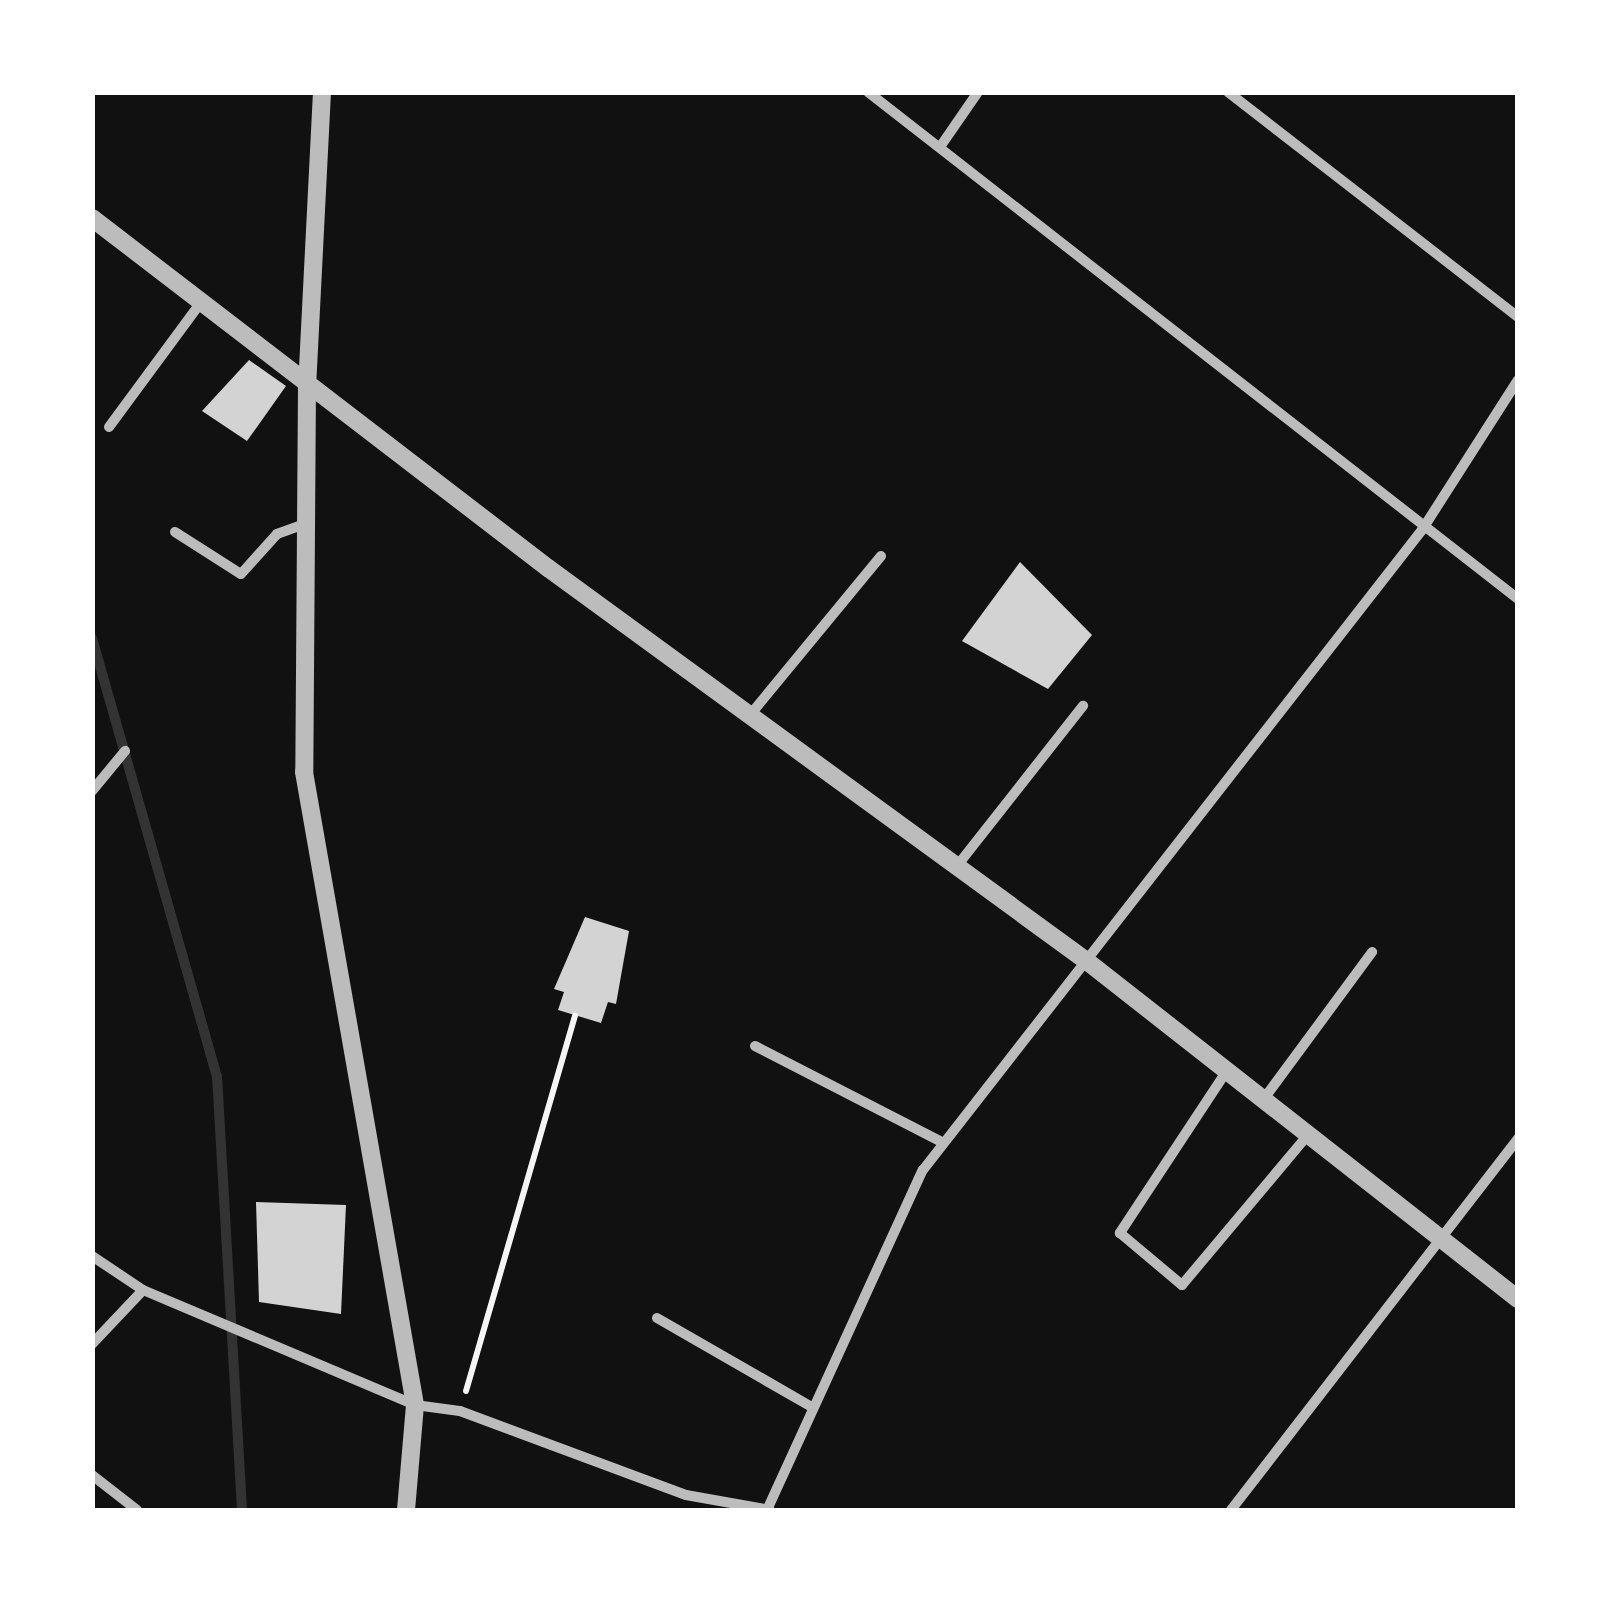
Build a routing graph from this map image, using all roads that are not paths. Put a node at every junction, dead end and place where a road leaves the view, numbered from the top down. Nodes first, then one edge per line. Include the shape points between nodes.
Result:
1 (322, 92) edge
2 (868, 92) edge
3 (978, 92) edge
4 (1228, 92) edge
5 (940, 147) junction
6 (92, 218) edge
7 (201, 302) junction
8 (1518, 317) edge
9 (1518, 380) edge
10 (307, 386) junction
11 (109, 427) dead end
12 (309, 522) junction
13 (1422, 530) junction
14 (174, 532) dead end
15 (880, 556) dead end
16 (1518, 600) edge
17 (1083, 706) dead end
18 (750, 715) junction
19 (124, 751) dead end
20 (92, 790) edge
21 (957, 866) junction
22 (1372, 952) dead end
23 (1088, 962) junction
24 (755, 1046) dead end
25 (1226, 1072) junction
26 (1262, 1101) junction
27 (1306, 1136) junction
28 (1518, 1138) edge
29 (942, 1142) junction
30 (1438, 1242) junction
31 (92, 1256) edge
32 (143, 1290) junction
33 (1518, 1300) edge
34 (657, 1318) dead end
35 (92, 1344) edge
36 (415, 1404) junction
37 (812, 1406) junction
38 (92, 1475) edge
39 (137, 1510) edge
40 (406, 1510) edge
41 (769, 1510) edge
42 (1231, 1510) edge

1 - 10 street
2 - 5 street
3 - 5 street
4 - 8 street
5 - 13 street
6 - 7 street
7 - 10 street
7 - 11 street
9 - 13 street
10 - 12 street
10 - 18 street
12 - 14 street via 278,534 241,574
12 - 36 street via 308,810
13 - 16 street
13 - 23 street
15 - 18 street
17 - 21 street
18 - 21 street
19 - 20 street
21 - 23 street
22 - 26 street
23 - 25 street
23 - 29 street
24 - 29 street
25 - 26 street
25 - 27 street via 1120,1233 1182,1286
26 - 27 street
27 - 30 street
28 - 30 street
29 - 37 street via 876,1259
30 - 33 street
30 - 42 street
31 - 32 street
32 - 35 street
32 - 36 street
34 - 37 street
36 - 40 street
36 - 41 street via 460,1412 686,1495
37 - 41 street
38 - 39 street

